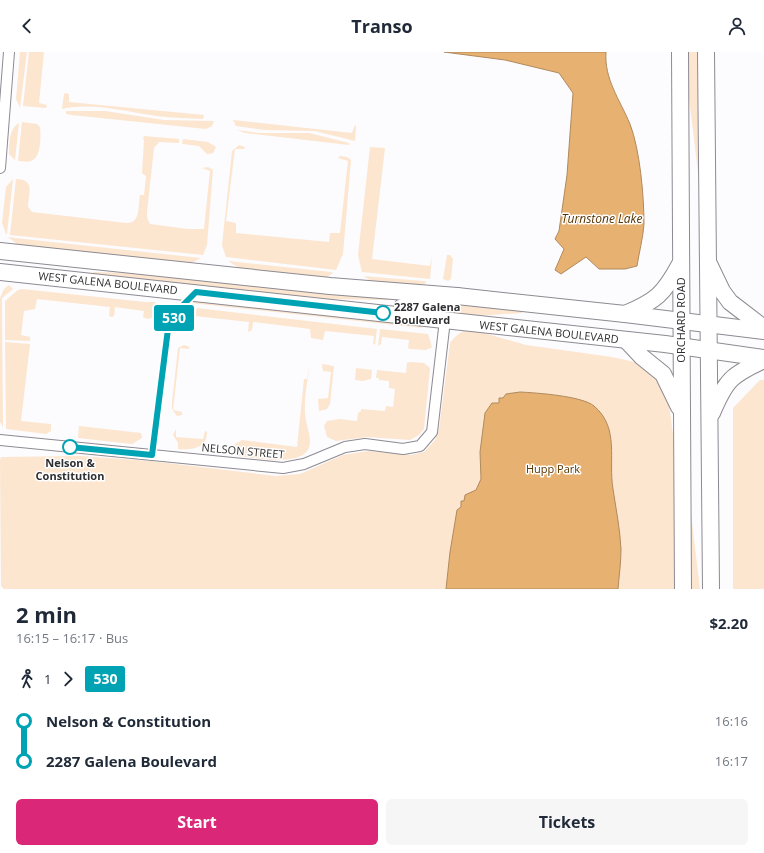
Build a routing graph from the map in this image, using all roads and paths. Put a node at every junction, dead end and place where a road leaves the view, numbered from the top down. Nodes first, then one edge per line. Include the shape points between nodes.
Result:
1 (9, 52) edge
2 (680, 52) edge
3 (706, 52) edge
4 (0, 168) edge
5 (0, 251) edge
6 (708, 262) junction
7 (681, 263) junction
8 (0, 272) edge
9 (457, 296) junction
10 (384, 313) junction
11 (625, 314) junction
12 (445, 320) junction
13 (681, 321) junction
14 (708, 324) junction
15 (764, 328) edge
16 (764, 331) edge
17 (626, 340) junction
18 (681, 347) junction
19 (708, 351) junction
20 (764, 359) edge
21 (682, 414) junction
22 (709, 420) junction
23 (0, 440) edge
24 (683, 589) edge
25 (711, 589) edge

1 - 4 street
2 - 7 main road, ORCHARD ROAD
3 - 6 main road
5 - 9 main road, WEST GALENA BOULEVARD
6 - 14 main road
6 - 15 main road via 730,302
7 - 11 main road via 670,284 658,297
7 - 13 main road, ORCHARD ROAD
8 - 10 main road, WEST GALENA BOULEVARD
9 - 10 main road via 448,305 407,306
9 - 11 main road, WEST GALENA BOULEVARD
10 - 12 main road, WEST GALENA BOULEVARD
11 - 13 main road, WEST GALENA BOULEVARD
12 - 17 main road, WEST GALENA BOULEVARD
12 - 23 street, NELSON STREET via 432,432 420,446 403,449 365,444 345,447 304,464 283,468
13 - 14 main road, WEST GALENA BOULEVARD
13 - 18 main road, ORCHARD ROAD
14 - 16 main road, WEST GALENA BOULEVARD
14 - 19 main road
17 - 18 main road, WEST GALENA BOULEVARD
17 - 21 main road via 662,374
18 - 19 main road, WEST GALENA BOULEVARD
18 - 21 main road, ORCHARD ROAD
19 - 20 main road, WEST GALENA BOULEVARD
19 - 22 main road
20 - 22 main road via 734,374 726,383
21 - 24 main road, ORCHARD ROAD
22 - 25 main road

